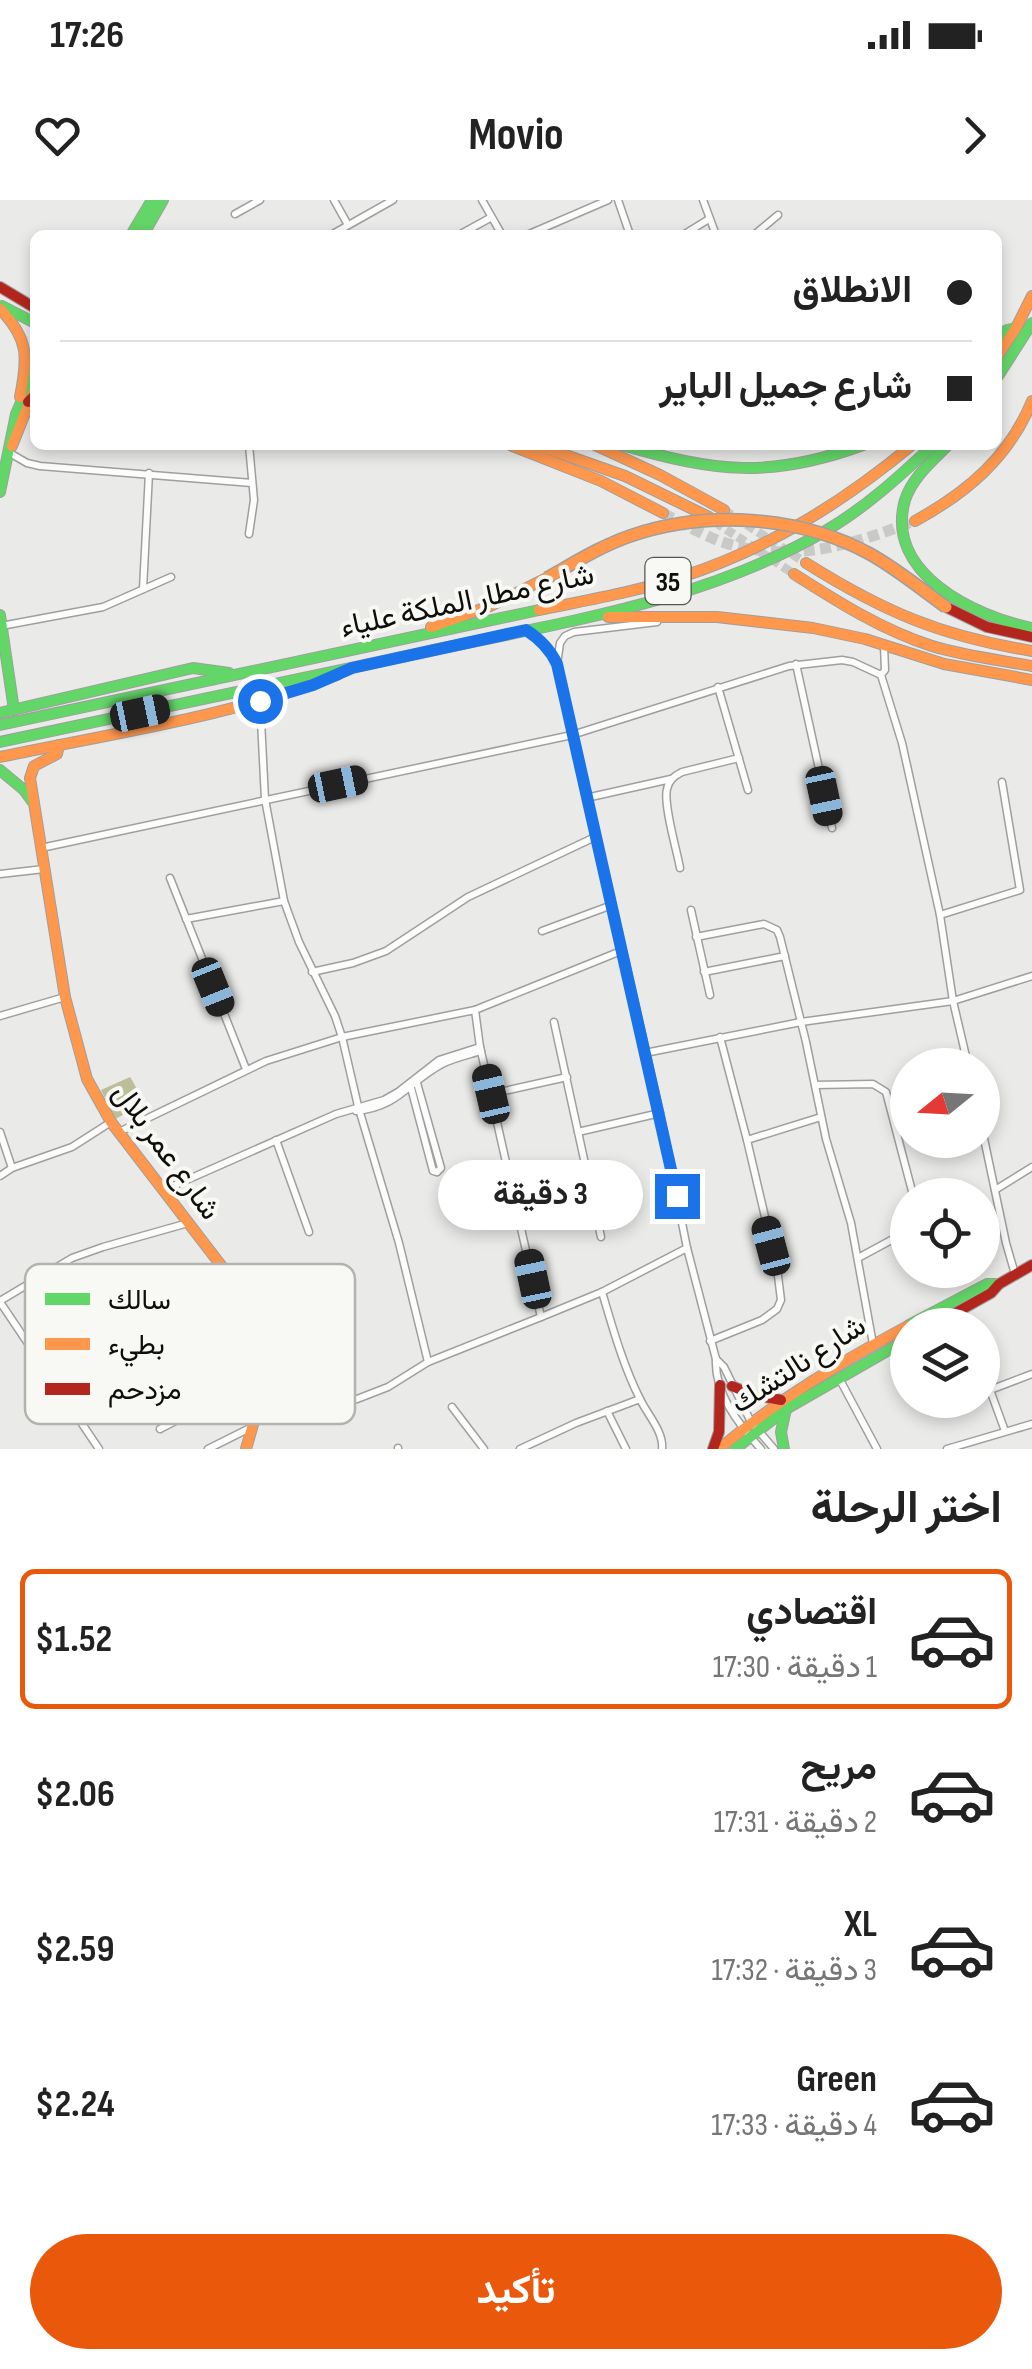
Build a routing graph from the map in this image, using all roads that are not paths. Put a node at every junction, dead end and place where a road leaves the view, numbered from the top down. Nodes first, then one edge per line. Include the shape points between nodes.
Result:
1 (152, 200) edge
2 (163, 200) edge
3 (260, 200) edge
4 (334, 200) edge
5 (393, 200) edge
6 (482, 200) edge
7 (608, 200) edge
8 (618, 200) edge
9 (703, 200) edge
10 (234, 214) dead end
11 (778, 215) dead end
12 (490, 218) junction
13 (709, 219) junction
14 (348, 225) junction
15 (134, 230) edge
16 (146, 230) edge
17 (340, 230) edge
18 (468, 230) edge
19 (498, 230) edge
20 (539, 230) edge
21 (628, 230) edge
22 (692, 230) edge
23 (714, 230) edge
24 (760, 230) edge
25 (3, 288) edge
26 (1032, 296) edge
27 (30, 302) edge
28 (0, 306) edge
29 (30, 321) edge
30 (1032, 322) edge
31 (1016, 328) junction
32 (1002, 334) edge
33 (1002, 349) edge
34 (1002, 370) edge
35 (30, 395) edge
36 (1032, 401) edge
37 (249, 450) edge
38 (522, 450) edge
39 (555, 450) edge
40 (605, 450) edge
41 (641, 450) edge
42 (848, 450) edge
43 (906, 450) edge
44 (927, 450) edge
45 (943, 450) edge
46 (8, 452) junction
47 (150, 473) junction
48 (252, 483) junction
49 (0, 492) edge
50 (724, 510) tunnel mouth
51 (663, 513) tunnel mouth
52 (708, 517) tunnel mouth
53 (914, 521) tunnel mouth
54 (249, 534) dead end
55 (806, 563) tunnel mouth
56 (794, 574) tunnel mouth
57 (171, 577) dead end
58 (143, 590) junction
59 (717, 616) junction
60 (587, 617) junction
61 (1, 623) edge
62 (1032, 628) edge
63 (526, 630) junction
64 (1032, 637) edge
65 (392, 642) junction
66 (884, 644) junction
67 (1032, 651) edge
68 (557, 664) junction
69 (796, 664) junction
70 (1032, 666) edge
71 (352, 668) junction
72 (881, 675) junction
73 (1032, 680) edge
74 (718, 688) junction
75 (260, 701) junction
76 (58, 706) junction
77 (14, 710) junction
78 (0, 713) edge
79 (0, 725) edge
80 (572, 735) junction
81 (0, 742) edge
82 (59, 746) junction
83 (0, 757) edge
84 (739, 758) junction
85 (0, 770) edge
86 (671, 779) junction
87 (1002, 782) dead end
88 (748, 790) dead end
89 (586, 798) junction
90 (265, 799) junction
91 (35, 808) junction
92 (832, 828) dead end
93 (595, 837) junction
94 (40, 848) junction
95 (44, 868) junction
96 (680, 868) dead end
97 (0, 874) edge
98 (170, 878) dead end
99 (1032, 886) edge
100 (1020, 890) junction
101 (284, 901) junction
102 (612, 905) junction
103 (691, 910) dead end
104 (940, 915) junction
105 (186, 919) junction
106 (542, 931) dead end
107 (696, 937) junction
108 (621, 951) junction
109 (786, 956) junction
110 (312, 972) junction
111 (704, 972) junction
112 (1032, 976) edge
113 (710, 995) dead end
114 (64, 997) junction
115 (953, 1001) junction
116 (474, 1010) junction
117 (0, 1016) edge
118 (554, 1022) dead end
119 (801, 1022) junction
120 (342, 1037) junction
121 (720, 1037) junction
122 (964, 1048) edge
123 (481, 1049) junction
124 (645, 1053) junction
125 (246, 1069) junction
126 (568, 1076) junction
127 (413, 1083) junction
128 (815, 1085) junction
129 (491, 1094) junction
130 (359, 1108) junction
131 (660, 1112) junction
132 (820, 1117) junction
133 (115, 1127) junction
134 (0, 1132) edge
135 (578, 1132) junction
136 (276, 1140) junction
137 (747, 1140) junction
138 (433, 1157) dead end
139 (12, 1168) junction
140 (1032, 1168) edge
141 (0, 1176) edge
142 (908, 1178) edge
143 (1000, 1188) edge
144 (163, 1191) junction
145 (1000, 1211) edge
146 (188, 1223) junction
147 (310, 1232) dead end
148 (601, 1237) dead end
149 (890, 1240) edge
150 (688, 1248) junction
151 (858, 1258) junction
152 (62, 1264) edge
153 (220, 1264) edge
154 (1032, 1265) edge
155 (1015, 1275) junction
156 (1000, 1283) edge
157 (25, 1286) edge
158 (979, 1288) edge
159 (995, 1288) edge
160 (602, 1292) junction
161 (0, 1301) edge
162 (941, 1308) edge
163 (967, 1308) edge
164 (541, 1316) junction
165 (890, 1335) edge
166 (25, 1338) edge
167 (710, 1341) junction
168 (873, 1344) junction
169 (890, 1349) edge
170 (428, 1362) junction
171 (1032, 1374) edge
172 (839, 1378) junction
173 (726, 1385) junction
174 (1000, 1386) edge
175 (355, 1399) edge
176 (640, 1399) junction
177 (784, 1405) junction
178 (452, 1407) dead end
179 (607, 1411) junction
180 (1000, 1418) edge
181 (82, 1424) edge
182 (170, 1424) edge
183 (254, 1424) edge
184 (1032, 1424) edge
185 (253, 1427) junction
186 (160, 1429) dead end
187 (750, 1429) junction
188 (1006, 1431) junction
189 (99, 1449) edge
190 (208, 1449) edge
191 (246, 1449) edge
192 (484, 1449) edge
193 (520, 1449) edge
194 (626, 1449) edge
195 (662, 1449) edge
196 (716, 1449) edge
197 (736, 1449) edge
198 (761, 1449) edge
199 (774, 1449) edge
200 (784, 1449) edge
201 (878, 1449) edge
202 (947, 1449) edge

1 - 15 main road
2 - 16 main road
3 - 10 street
4 - 14 street
5 - 14 street
6 - 12 street
7 - 20 street
8 - 21 street
9 - 13 street
11 - 24 street
12 - 18 street
12 - 19 street
13 - 22 street
13 - 23 street
14 - 17 street
25 - 27 main road
26 - 31 main road
28 - 29 main road
28 - 35 main road via 25,343
30 - 34 main road
31 - 32 main road
31 - 33 main road
35 - 46 main road via 13,418
36 - 53 main road via 1021,429 988,470
37 - 48 street
38 - 51 main road
39 - 52 main road via 613,470
40 - 50 main road
41 - 42 main road via 706,467 748,469 806,464
43 - 65 main road, شارع مطار الملكة علياء / 35 via 837,504 720,564 643,588
44 - 60 main road, شارع مطار الملكة علياء / 35 via 845,518 796,546 716,582
45 - 62 main road via 906,497 905,544 918,566 952,595 985,615
46 - 47 street via 34,465
46 - 49 main road
47 - 48 street
47 - 58 street
48 - 54 street
55 - 67 main road via 908,621
56 - 70 main road via 908,637
57 - 58 street
58 - 61 street via 103,607
59 - 60 main road
59 - 66 main road
59 - 68 street via 571,632 560,642
60 - 63 main road, شارع مطار الملكة علياء / 35
61 - 77 main road
63 - 68 street
63 - 71 main road, شارع مطار الملكة علياء / 35
64 - 65 main road, bridge via 974,622 854,546 804,530 702,522 608,545 490,606
65 - 76 main road, شارع مطار الملكة علياء / 35
66 - 72 street
66 - 73 main road via 944,664
68 - 80 street
69 - 72 street via 842,660
69 - 74 street
69 - 92 street
71 - 75 main road
71 - 81 main road, شارع مطار الملكة علياء / 35
72 - 104 street
74 - 80 street
74 - 84 street
75 - 82 main road
75 - 90 street
76 - 77 main road
76 - 79 main road, شارع مطار الملكة علياء / 35
77 - 78 main road
80 - 89 street
80 - 90 street
82 - 83 main road
82 - 91 main road, شارع عمر بلال via 30,771
84 - 86 street
84 - 88 street
85 - 91 main road
86 - 89 street
86 - 96 street via 666,797
87 - 100 street
89 - 93 street
90 - 94 street
90 - 101 street
91 - 94 main road, شارع عمر بلال
93 - 102 street
93 - 110 street via 468,897 386,951
94 - 95 main road, شارع عمر بلال
95 - 97 street
95 - 114 main road, شارع عمر بلال
98 - 105 street
99 - 100 street
100 - 104 street
101 - 105 street
101 - 110 street
102 - 106 street
102 - 108 street
103 - 107 street
104 - 115 street
105 - 125 street
107 - 109 street via 770,925
107 - 111 street
108 - 116 street
108 - 124 street
109 - 111 street
109 - 119 street
110 - 120 street
111 - 113 street
112 - 115 street
114 - 117 street
114 - 133 main road, شارع عمر بلال via 87,1078
115 - 119 street
115 - 122 street
116 - 120 street
116 - 123 street
118 - 126 street
119 - 121 street
119 - 128 street
120 - 125 street
120 - 130 street
121 - 124 street
121 - 137 street
123 - 127 street
123 - 129 street
124 - 131 street
125 - 133 street
126 - 129 street
126 - 135 street
127 - 130 street
127 - 138 street
128 - 132 street
128 - 142 street via 874,1084 886,1092
129 - 164 street
130 - 136 street
130 - 170 street
131 - 135 street
131 - 150 street
132 - 137 street
132 - 151 street
133 - 139 street
133 - 144 main road, شارع عمر بلال
134 - 139 street
135 - 148 street
136 - 144 street
136 - 147 street
137 - 167 street via 781,1300 762,1320
139 - 141 street
140 - 143 street
144 - 146 main road, شارع عمر بلال
145 - 155 street
146 - 152 street
146 - 153 main road, شارع عمر بلال
149 - 151 street
150 - 160 street
150 - 167 street
151 - 168 street
154 - 155 main road, شارع نالتشك
155 - 156 main road, شارع نالتشك
157 - 161 street
158 - 162 main road, شارع نالتشك
159 - 163 main road, شارع نالتشك
160 - 164 street
160 - 176 street
161 - 166 street
164 - 170 street
165 - 168 main road, شارع نالتشك
167 - 173 street via 715,1370
168 - 177 main road, شارع نالتشك
169 - 172 main road, شارع نالتشك
170 - 175 street
171 - 174 street
172 - 177 main road, شارع نالتشك
172 - 201 street
173 - 177 main road
173 - 187 street via 726,1400
173 - 196 main road
176 - 179 street
176 - 195 street
177 - 187 main road, شارع نالتشك
177 - 200 main road
178 - 192 street
179 - 193 street
179 - 194 street
180 - 188 street
181 - 189 street
182 - 186 street
183 - 185 main road, شارع عمر بلال
184 - 188 street
185 - 190 street
185 - 191 main road, شارع عمر بلال
187 - 196 main road, شارع نالتشك
187 - 197 main road, شارع نالتشك
187 - 198 street
187 - 199 street
188 - 202 street

